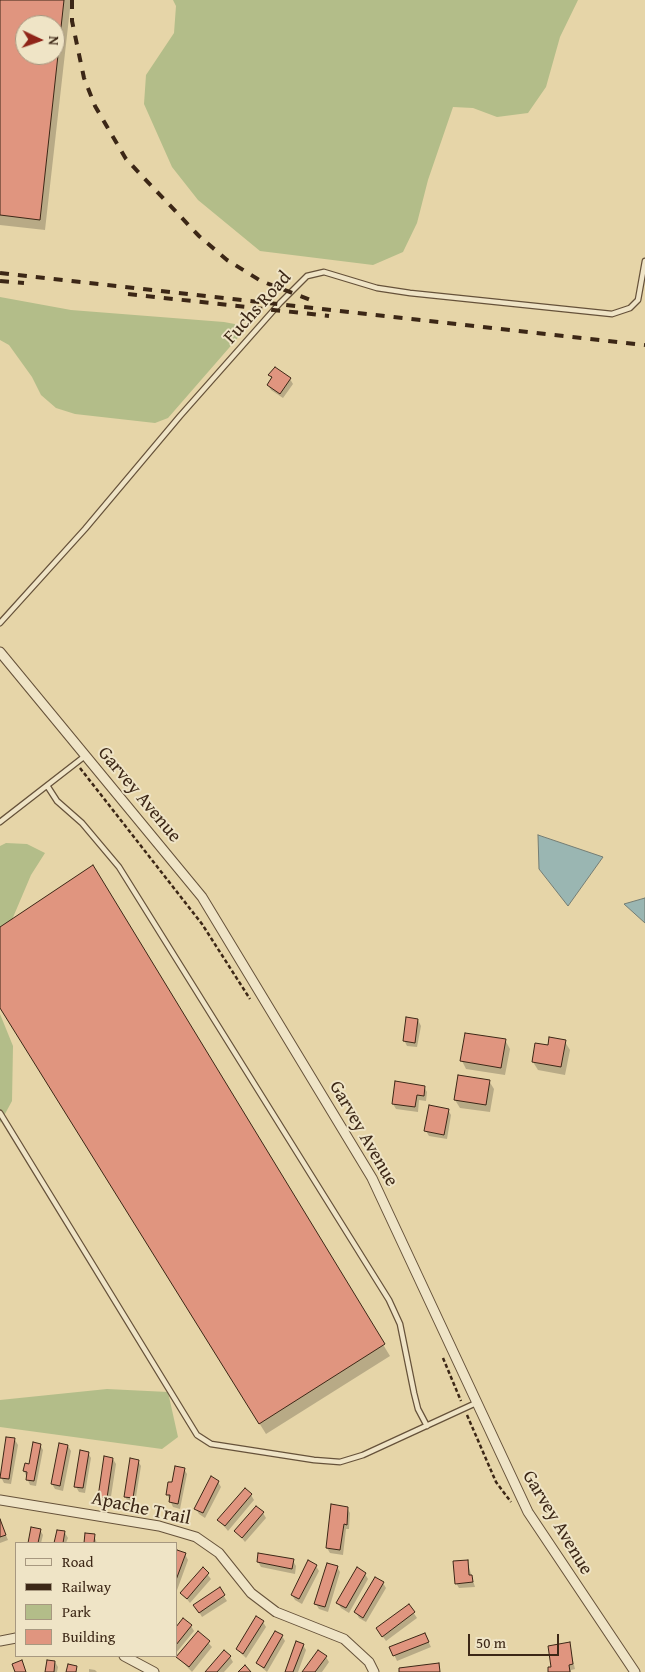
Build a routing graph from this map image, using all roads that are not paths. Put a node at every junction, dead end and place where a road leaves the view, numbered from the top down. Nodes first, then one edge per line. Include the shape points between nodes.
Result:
1 (645, 261) edge
2 (0, 623) edge
3 (0, 652) edge
4 (85, 756) junction
5 (48, 787) junction
6 (0, 822) edge
7 (0, 1113) edge
8 (476, 1403) junction
9 (427, 1426) junction
10 (0, 1500) edge
11 (15, 1638) edge
12 (0, 1641) edge
13 (126, 1657) edge
14 (154, 1672) edge
15 (374, 1672) edge
16 (635, 1672) edge

1 - 2 lane, Fuchs Road via 638,300 630,308 612,314 410,293 377,288 324,272 307,276
3 - 4 street, Garvey Avenue
4 - 5 lane
4 - 8 street, Garvey Avenue via 202,897 302,1062 372,1178
5 - 6 lane
5 - 9 lane via 57,801 82,823 119,867 388,1300 400,1324 418,1409
7 - 9 lane via 198,1435 211,1444 340,1462
8 - 9 lane
8 - 16 street, Garvey Avenue via 528,1512
10 - 15 street, Apache Trail via 159,1526 196,1537 219,1553 251,1594 276,1612 344,1639 369,1662
11 - 12 street
13 - 14 street

